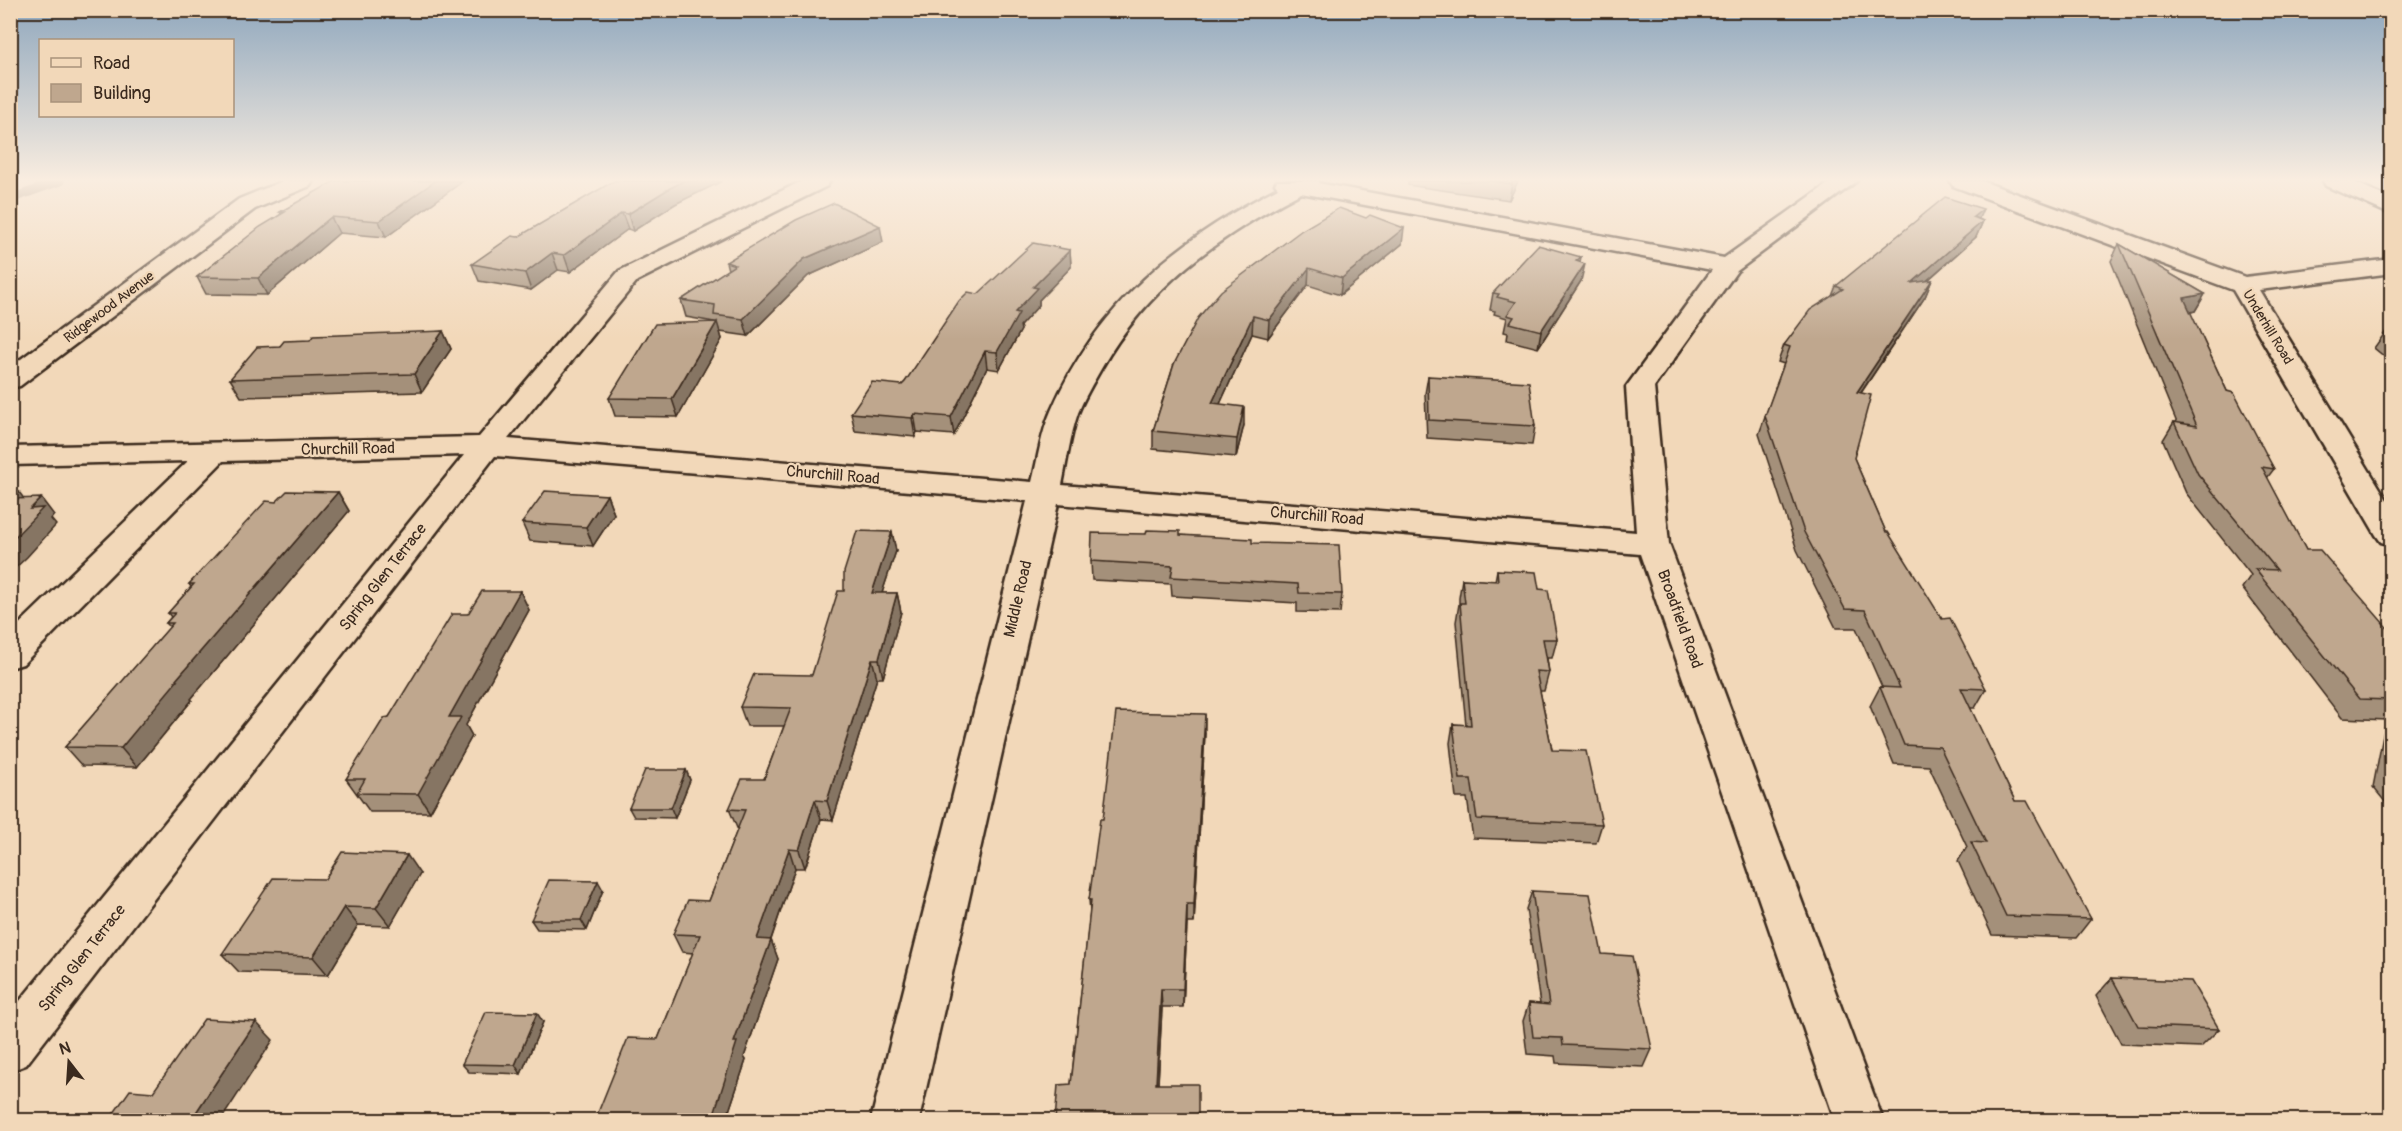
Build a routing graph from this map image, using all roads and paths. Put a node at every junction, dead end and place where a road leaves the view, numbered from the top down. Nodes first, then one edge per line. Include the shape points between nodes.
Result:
1 (207, 234) edge
2 (713, 234) edge
3 (1214, 234) edge
4 (1559, 234) edge
5 (1773, 234) edge
6 (2104, 234) edge
7 (1728, 266) junction
8 (2391, 266) edge
9 (2242, 285) junction
10 (10, 380) edge
11 (487, 446) junction
12 (215, 452) junction
13 (10, 456) edge
14 (1044, 492) junction
15 (2391, 534) edge
16 (1653, 544) junction
17 (10, 655) edge
18 (10, 1049) edge
19 (895, 1120) edge
20 (1859, 1120) edge

1 - 10 street, Ridgewood Avenue
2 - 11 street, Spring Glen Terrace via 628,276
3 - 14 street, Middle Road via 1188,251 1127,310 1091,360 1064,413
4 - 7 street
5 - 7 street, Broadfield Road
6 - 9 street, Underhill Road
7 - 16 street, Broadfield Road via 1640,387
8 - 9 street
9 - 15 street, Underhill Road
11 - 12 street, Churchill Road
11 - 14 street, Churchill Road
11 - 18 street, Spring Glen Terrace
12 - 13 street, Churchill Road
12 - 17 street
14 - 16 street, Churchill Road
14 - 19 street, Middle Road
16 - 20 street, Broadfield Road

